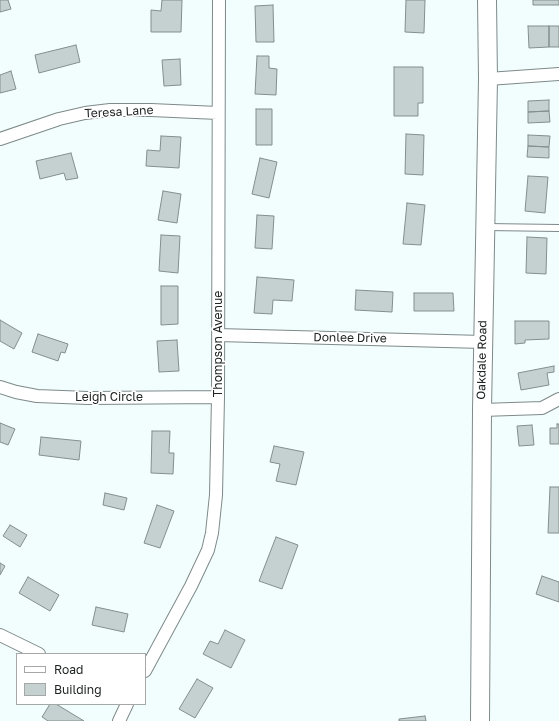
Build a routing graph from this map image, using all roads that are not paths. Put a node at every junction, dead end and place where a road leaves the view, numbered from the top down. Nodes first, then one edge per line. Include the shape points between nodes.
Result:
1 (219, 0) edge
2 (487, 0) edge
3 (559, 74) edge
4 (488, 79) junction
5 (218, 113) junction
6 (0, 139) edge
7 (485, 227) junction
8 (559, 228) edge
9 (218, 336) junction
10 (483, 342) junction
11 (0, 388) edge
12 (218, 397) junction
13 (559, 399) edge
14 (482, 410) junction
15 (0, 635) edge
16 (37, 653) edge
17 (146, 669) edge
18 (127, 705) edge
19 (119, 721) edge
20 (480, 721) edge

1 - 5 street, Thompson Avenue
2 - 4 main road, Oakdale Road
3 - 4 street
4 - 7 main road, Oakdale Road
5 - 6 street, Teresa Lane via 151,110 84,113
5 - 9 street, Thompson Avenue
7 - 8 lane
7 - 10 main road, Oakdale Road
9 - 10 street, Donlee Drive
9 - 12 street, Thompson Avenue
10 - 14 main road, Oakdale Road
11 - 12 street, Leigh Circle via 37,396
12 - 17 street, Thompson Avenue via 216,494 208,550
13 - 14 street via 542,408
14 - 20 main road, Oakdale Road
15 - 16 street
18 - 19 street

